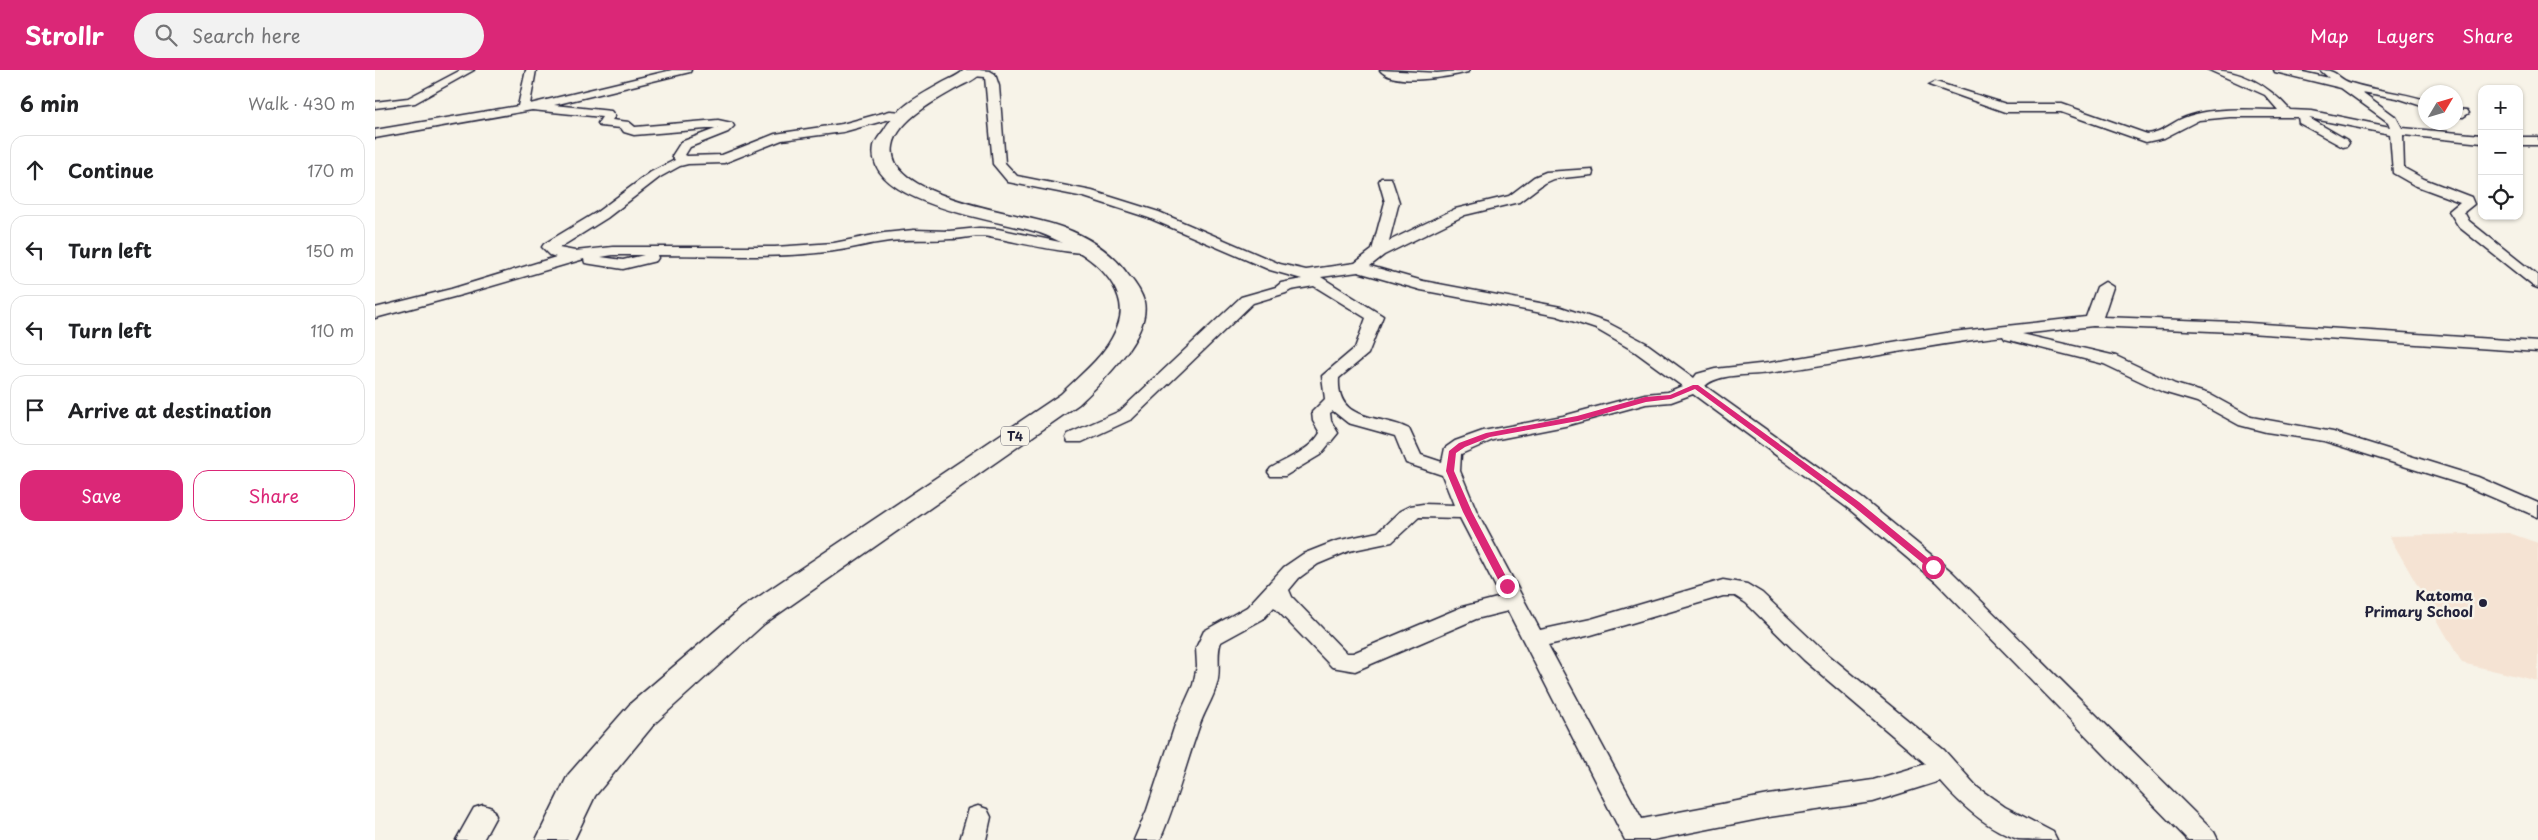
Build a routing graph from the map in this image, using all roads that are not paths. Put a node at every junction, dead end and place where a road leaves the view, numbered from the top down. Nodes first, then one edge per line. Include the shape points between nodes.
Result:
1 (469, 70) edge
2 (531, 70) edge
3 (686, 70) edge
4 (1385, 70) edge
5 (1464, 70) edge
6 (2214, 70) edge
7 (2279, 70) edge
8 (2325, 70) edge
9 (972, 71) edge
10 (2346, 85) junction
11 (1935, 86) dead end
12 (2418, 102) edge
13 (375, 105) edge
14 (529, 107) junction
15 (2286, 112) junction
16 (899, 115) junction
17 (2304, 115) junction
18 (2396, 131) junction
19 (375, 134) edge
20 (2478, 139) edge
21 (2523, 141) edge
22 (2538, 141) edge
23 (2343, 143) dead end
24 (687, 160) junction
25 (1587, 172) dead end
26 (1386, 181) dead end
27 (1091, 249) junction
28 (1379, 252) junction
29 (576, 255) junction
30 (1359, 267) junction
31 (1312, 278) junction
32 (2538, 283) edge
33 (2105, 286) dead end
34 (375, 312) edge
35 (2093, 322) junction
36 (1995, 332) junction
37 (2538, 347) edge
38 (1695, 386) junction
39 (1333, 401) junction
40 (1075, 438) dead end
41 (1450, 471) junction
42 (1278, 472) dead end
43 (2538, 511) edge
44 (1467, 512) junction
45 (1278, 590) junction
46 (1515, 601) junction
47 (1536, 640) junction
48 (1944, 769) junction
49 (483, 816) dead end
50 (1637, 836) edge
51 (469, 840) edge
52 (555, 840) edge
53 (1147, 840) edge
54 (2044, 840) edge
55 (2205, 840) edge

1 - 13 street via 411,101
2 - 14 street via 525,93
3 - 14 street
4 - 5 street via 1389,74 1437,76
6 - 15 street via 2264,90
7 - 10 street
8 - 10 street
9 - 16 highway, T4
9 - 31 street via 990,74 999,164 1013,179 1087,194 1154,215 1275,267
10 - 12 street
10 - 18 street via 2392,120
11 - 15 street via 2005,108 2062,108 2146,138 2155,138 2199,116
14 - 19 street
14 - 24 street via 604,114 609,116 604,123 625,126 630,130 728,126 696,138 680,151 679,158
15 - 17 street
16 - 24 street via 820,132 776,137 724,159
16 - 27 highway, T4 via 885,142 883,160 893,179 919,194 1045,228
17 - 18 street
17 - 23 street via 2303,120
18 - 20 street
18 - 32 street via 2398,170 2466,200 2467,204 2456,212 2464,224
21 - 22 street
24 - 29 street via 656,173 609,210 549,247 555,252
25 - 28 street via 1551,175 1514,199 1460,212
26 - 28 street via 1392,202
27 - 29 street via 979,232 913,234 834,247 775,251 675,252 619,264 570,261
27 - 52 highway, T4 via 1121,278 1133,303 1124,339 1101,370 1069,399 753,616 643,713 581,786
28 - 30 street
29 - 34 street
30 - 31 street
30 - 38 street via 1421,285 1561,312 1602,326 1640,347
31 - 39 street via 1375,316 1362,350 1331,376 1329,388
31 - 40 street via 1247,300 1126,415
33 - 35 street
35 - 36 street
35 - 37 street via 2225,326
36 - 38 street via 1715,374 1703,378
36 - 43 street via 2110,360 2169,388 2203,398 2245,421 2327,436 2471,481
38 - 41 street via 1671,397 1645,399 1573,420 1538,424 1474,440 1452,452
38 - 55 street via 1881,524 1944,577
39 - 41 street via 1343,412 1362,422 1387,425 1403,433 1413,459
39 - 42 street via 1321,412 1329,432 1326,439
41 - 44 street
44 - 45 street via 1412,513 1386,537 1343,546 1292,571
44 - 46 street
45 - 46 street via 1282,601 1326,649 1340,661 1348,662 1372,656 1470,614
45 - 53 street via 1255,613 1213,637 1209,643 1205,685 1187,725
46 - 47 street
47 - 48 street via 1591,628 1723,588 1739,589 1754,598 1812,654 1935,757
47 - 50 street
48 - 50 street via 1873,790 1769,806
48 - 54 street via 1981,806
49 - 51 street

